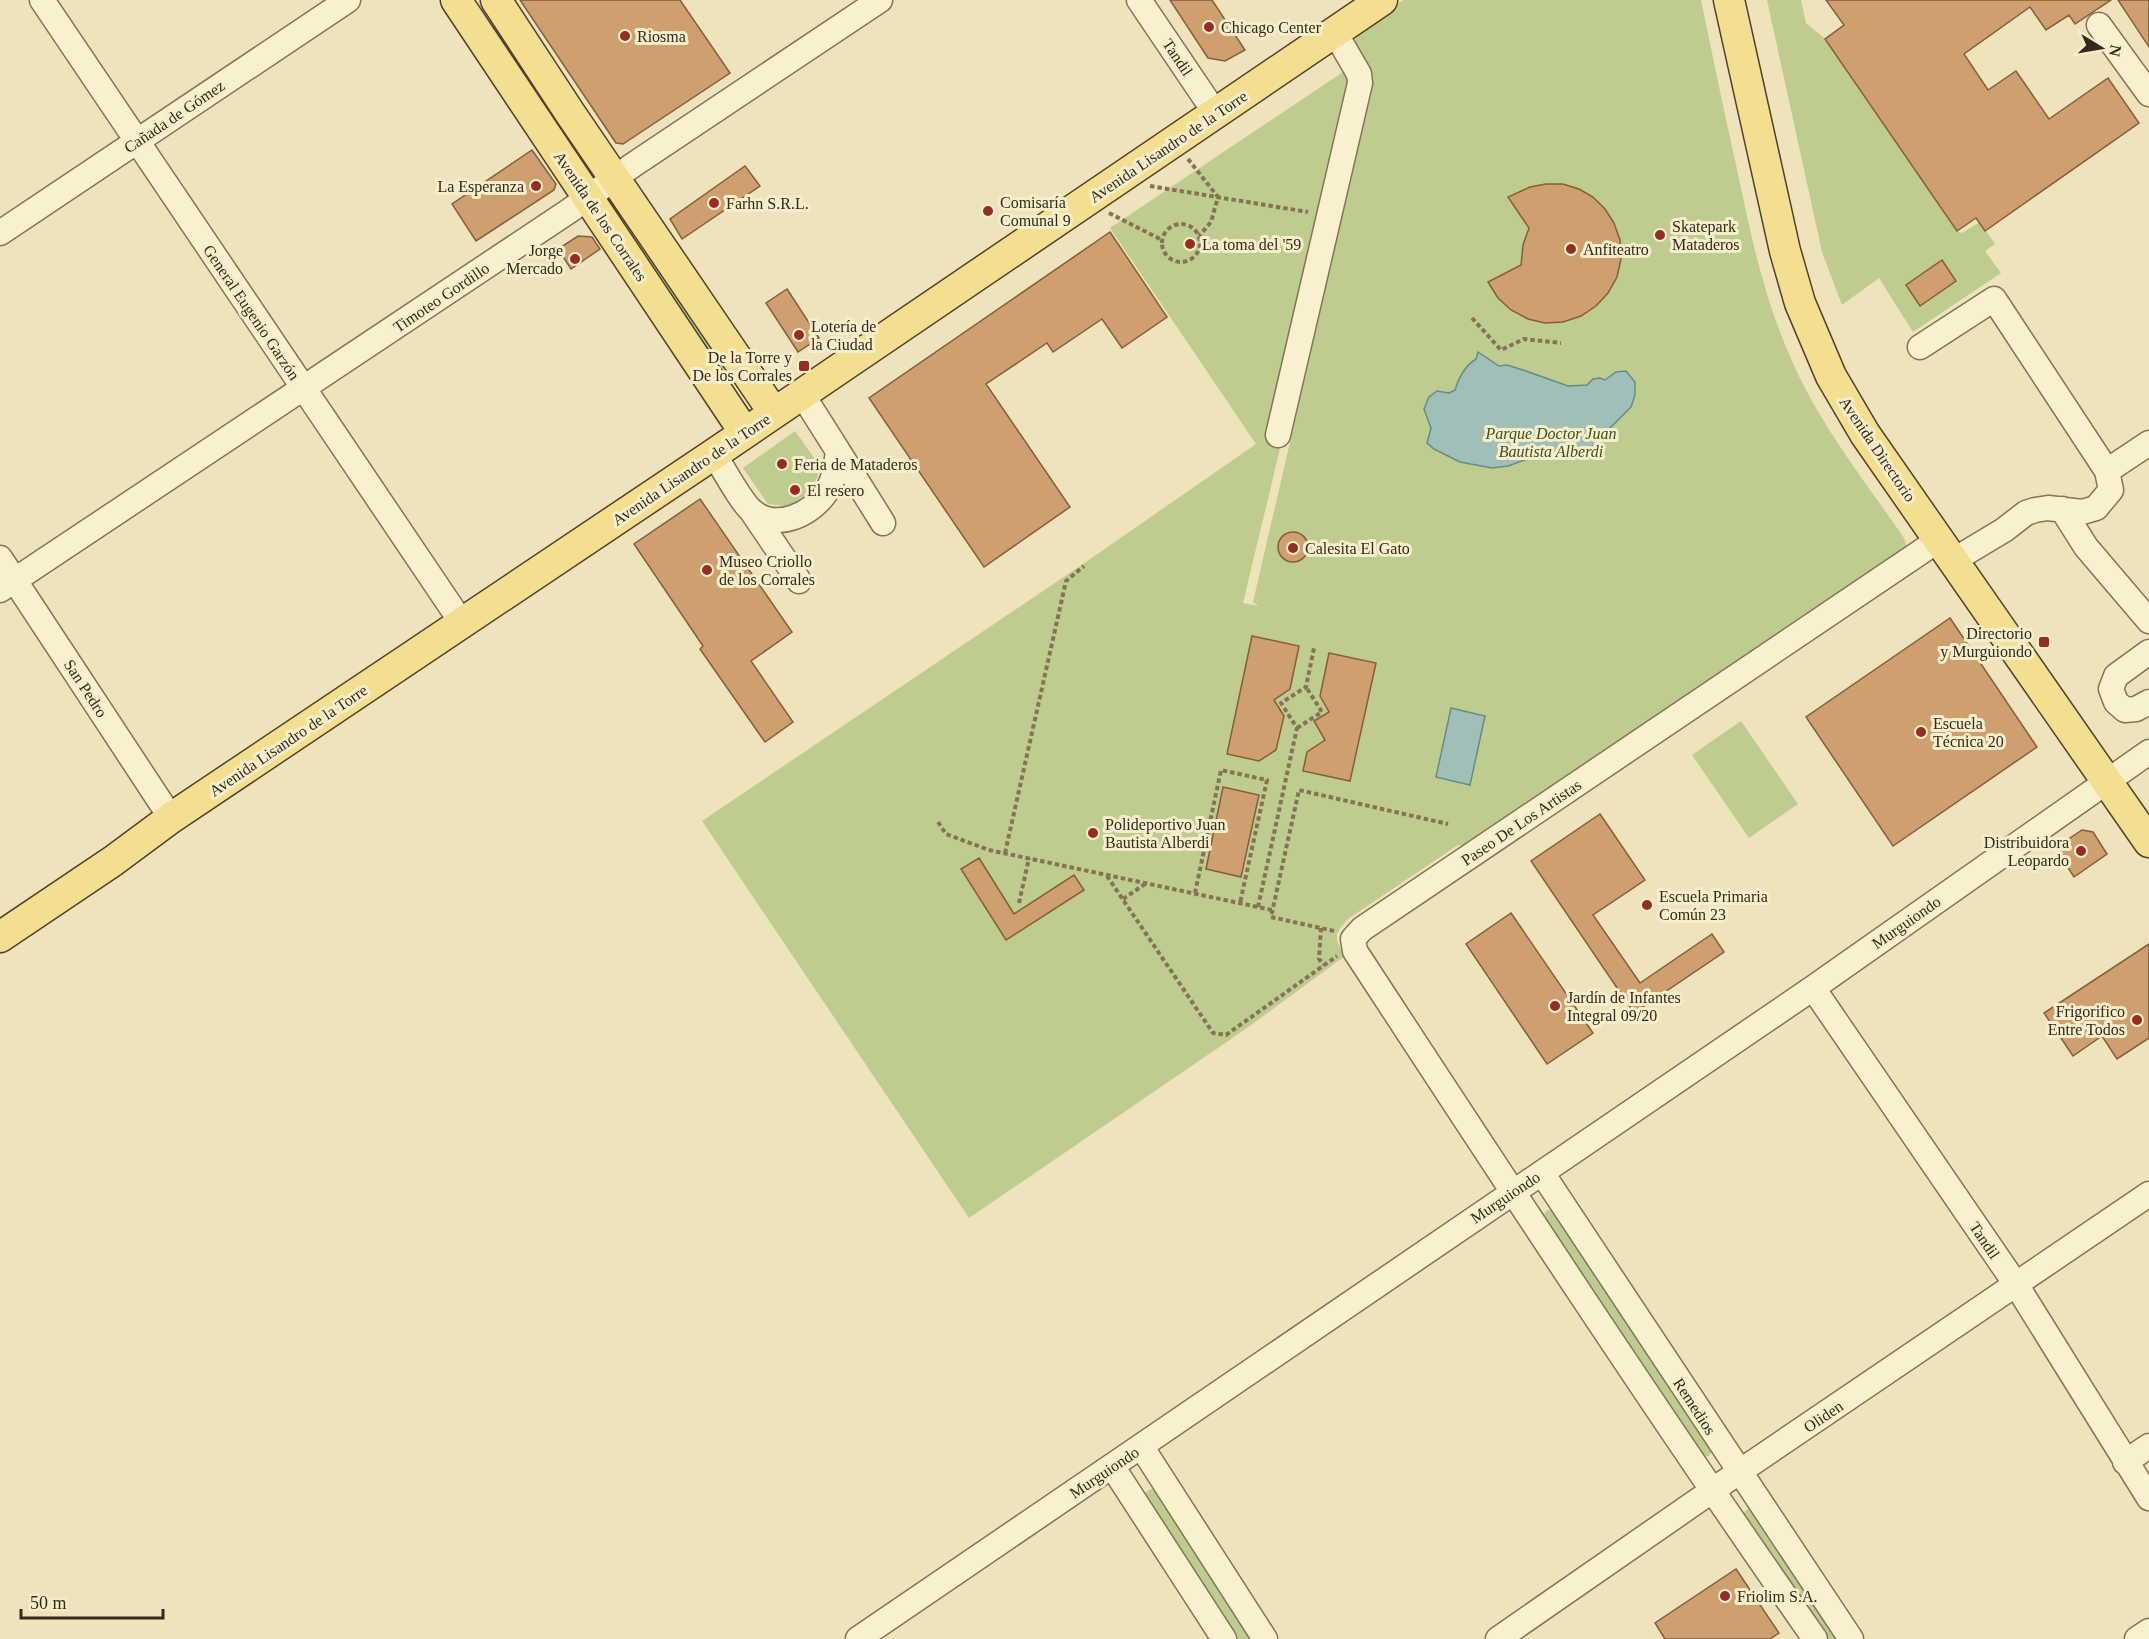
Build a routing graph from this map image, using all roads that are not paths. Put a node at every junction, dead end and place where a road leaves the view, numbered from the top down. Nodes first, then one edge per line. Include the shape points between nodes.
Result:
1 (42, 0) edge
2 (348, 0) edge
3 (456, 0) edge
4 (496, 0) edge
5 (879, 0) edge
6 (1139, 0) edge
7 (1382, 0) edge
8 (1729, 0) edge
9 (2099, 25) dead end
10 (1334, 31) junction
11 (2149, 94) edge
12 (1216, 114) junction
13 (136, 141) junction
14 (615, 178) junction
15 (588, 197) junction
16 (0, 233) edge
17 (1920, 347) dead end
18 (304, 388) junction
19 (802, 394) junction
20 (774, 413) junction
21 (745, 432) junction
22 (1278, 435) dead end
23 (2149, 443) edge
24 (838, 451) junction
25 (714, 454) junction
26 (2108, 471) junction
27 (2062, 509) junction
28 (751, 510) junction
29 (883, 523) dead end
30 (1947, 550) junction
31 (0, 558) edge
32 (799, 581) dead end
33 (7, 585) edge
34 (2149, 621) edge
35 (462, 623) junction
36 (2149, 652) edge
37 (2149, 702) edge
38 (2149, 752) edge
39 (2107, 780) junction
40 (171, 818) junction
41 (2149, 842) edge
42 (0, 937) edge
43 (1813, 988) junction
44 (1542, 1173) junction
45 (1513, 1192) junction
46 (2149, 1194) edge
47 (2017, 1286) junction
48 (1141, 1446) junction
49 (2149, 1446) edge
50 (2125, 1462) junction
51 (1112, 1466) junction
52 (1739, 1472) junction
53 (1712, 1492) junction
54 (2149, 1498) edge
55 (2149, 1630) edge
56 (858, 1639) edge
57 (1224, 1639) edge
58 (1265, 1639) edge
59 (1498, 1639) edge
60 (1815, 1639) edge
61 (1851, 1639) edge
62 (2137, 1639) edge

1 - 13 street, General Eugenio Garzón
2 - 13 street, Cañada de Gómez
3 - 15 main road, Avenida de los Corrales
4 - 14 main road, Avenida de los Corrales
5 - 14 street, Timoteo Gordillo
6 - 12 street, Tandil
7 - 10 main road, Avenida Lisandro de la Torre
8 - 30 main road, Avenida Directorio via 1800,303 1831,376 1865,434
9 - 11 street
10 - 12 main road, Avenida Lisandro de la Torre
10 - 22 street via 1359,74 1360,83
12 - 19 main road, Avenida Lisandro de la Torre
13 - 16 street, Cañada de Gómez
13 - 18 street, General Eugenio Garzón
14 - 15 street, Timoteo Gordillo
14 - 20 main road, Avenida de los Corrales
15 - 18 street, Timoteo Gordillo
15 - 21 main road, Avenida de los Corrales
17 - 26 street via 1994,299
18 - 33 street, Timoteo Gordillo
18 - 35 street, General Eugenio Garzón
19 - 20 main road, Avenida Lisandro de la Torre
19 - 24 street
20 - 21 main road, Avenida Lisandro de la Torre
21 - 25 main road, Avenida Lisandro de la Torre
23 - 26 street
24 - 28 street via 832,481 811,507 778,522
24 - 29 street
25 - 28 street
25 - 35 main road, Avenida Lisandro de la Torre
26 - 27 street, Paseo De Los Artistas via 2111,490 2096,508 2082,512
27 - 30 street, Paseo De Los Artistas via 2026,513 2004,530
27 - 34 street via 2086,547
28 - 32 street
30 - 39 main road, Avenida Directorio
30 - 45 street, Paseo De Los Artistas via 1354,940
31 - 33 street, San Pedro
33 - 40 street, San Pedro
35 - 40 main road, Avenida Lisandro de la Torre
36 - 37 street via 2116,676 2111,689 2116,702 2125,710
38 - 39 street, Murguiondo
39 - 41 main road, Avenida Directorio
39 - 43 street, Murguiondo
40 - 42 main road, Avenida Lisandro de la Torre
43 - 44 street, Murguiondo
43 - 47 street, Tandil
44 - 45 street, Murguiondo
44 - 52 street, Remedios
45 - 48 street, Murguiondo
45 - 53 street, Remedios
46 - 47 street, Oliden
47 - 50 street, Tandil
47 - 52 street, Oliden
48 - 51 street, Murguiondo
48 - 58 street
49 - 50 street
50 - 54 street, Tandil
51 - 56 street, Murguiondo
51 - 57 street
52 - 53 street, Oliden
52 - 61 street, Remedios
53 - 59 street, Oliden
53 - 60 street, Remedios
55 - 62 street

